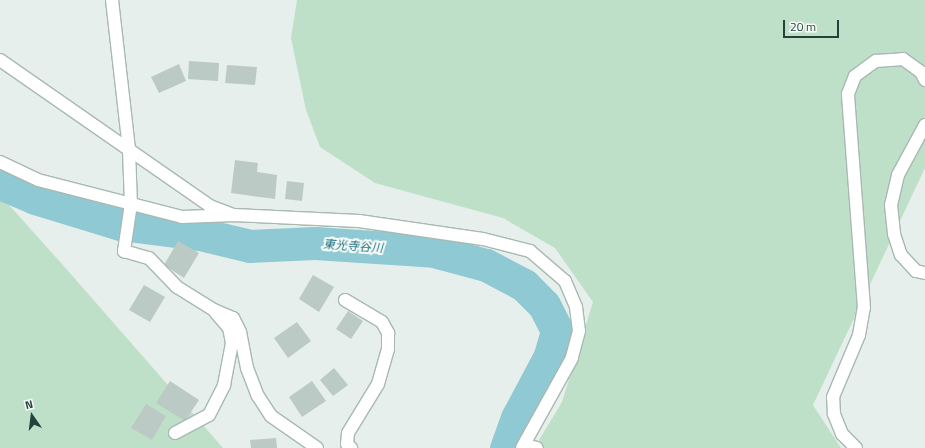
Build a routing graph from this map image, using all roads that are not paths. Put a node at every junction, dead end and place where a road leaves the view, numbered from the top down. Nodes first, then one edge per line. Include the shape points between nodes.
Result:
1 (112, 0) edge
2 (0, 60) edge
3 (925, 80) edge
4 (925, 125) edge
5 (129, 150) junction
6 (0, 162) edge
7 (130, 210) junction
8 (234, 215) junction
9 (925, 273) edge
10 (345, 300) dead end
11 (214, 310) junction
12 (174, 432) dead end
13 (523, 446) edge
14 (317, 448) edge
15 (351, 448) edge
16 (537, 448) edge
17 (856, 448) edge

1 - 5 street
2 - 5 street
3 - 17 street via 921,72 903,59 876,61 855,76 848,94 864,308 859,336 833,397 834,414 842,434
4 - 9 street via 898,175 891,205 894,234 901,255 916,271
5 - 7 street
5 - 8 street via 210,206
6 - 7 street via 38,180
7 - 8 street via 182,217
7 - 11 street via 124,251 149,258 177,287
8 - 13 street via 359,221 425,229 530,251 548,265 565,281 576,307 579,331 572,358
10 - 15 street via 382,322 388,333 388,349 378,384 348,433 348,444
11 - 12 street via 229,328 232,344 224,385 209,415
11 - 14 street via 233,318 240,332 246,368 258,396 271,416
13 - 16 street

